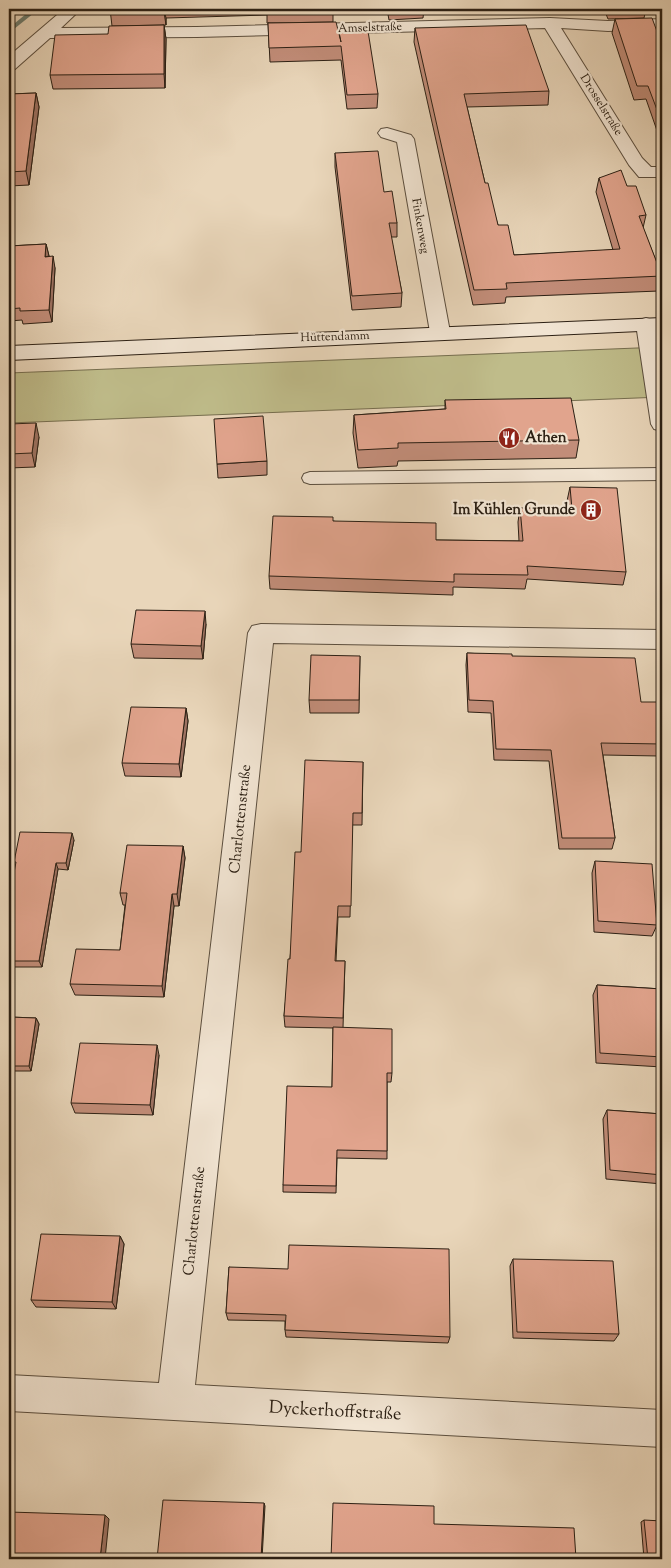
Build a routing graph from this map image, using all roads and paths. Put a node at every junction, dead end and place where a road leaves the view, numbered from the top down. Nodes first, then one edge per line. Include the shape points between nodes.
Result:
1 (74, 9) edge
2 (550, 23) junction
3 (662, 24) edge
4 (47, 33) junction
5 (9, 65) edge
6 (387, 133) dead end
7 (662, 172) edge
8 (654, 324) edge
9 (440, 332) junction
10 (9, 352) edge
11 (661, 412) edge
12 (662, 474) edge
13 (310, 478) dead end
14 (662, 640) edge
15 (9, 1393) edge
16 (175, 1403) junction
17 (662, 1429) edge

1 - 4 street
2 - 3 street, Amselstraße
2 - 4 street, Amselstraße
2 - 7 street, Drosselstraße via 635,161 646,173
4 - 5 street
6 - 9 street, Finkenweg via 405,139
8 - 9 street, Hüttendamm
8 - 11 street
9 - 10 street, Hüttendamm
12 - 13 lane
14 - 16 street, Charlottenstraße via 261,633
15 - 16 street, Dyckerhoffstraße
16 - 17 street, Dyckerhoffstraße

